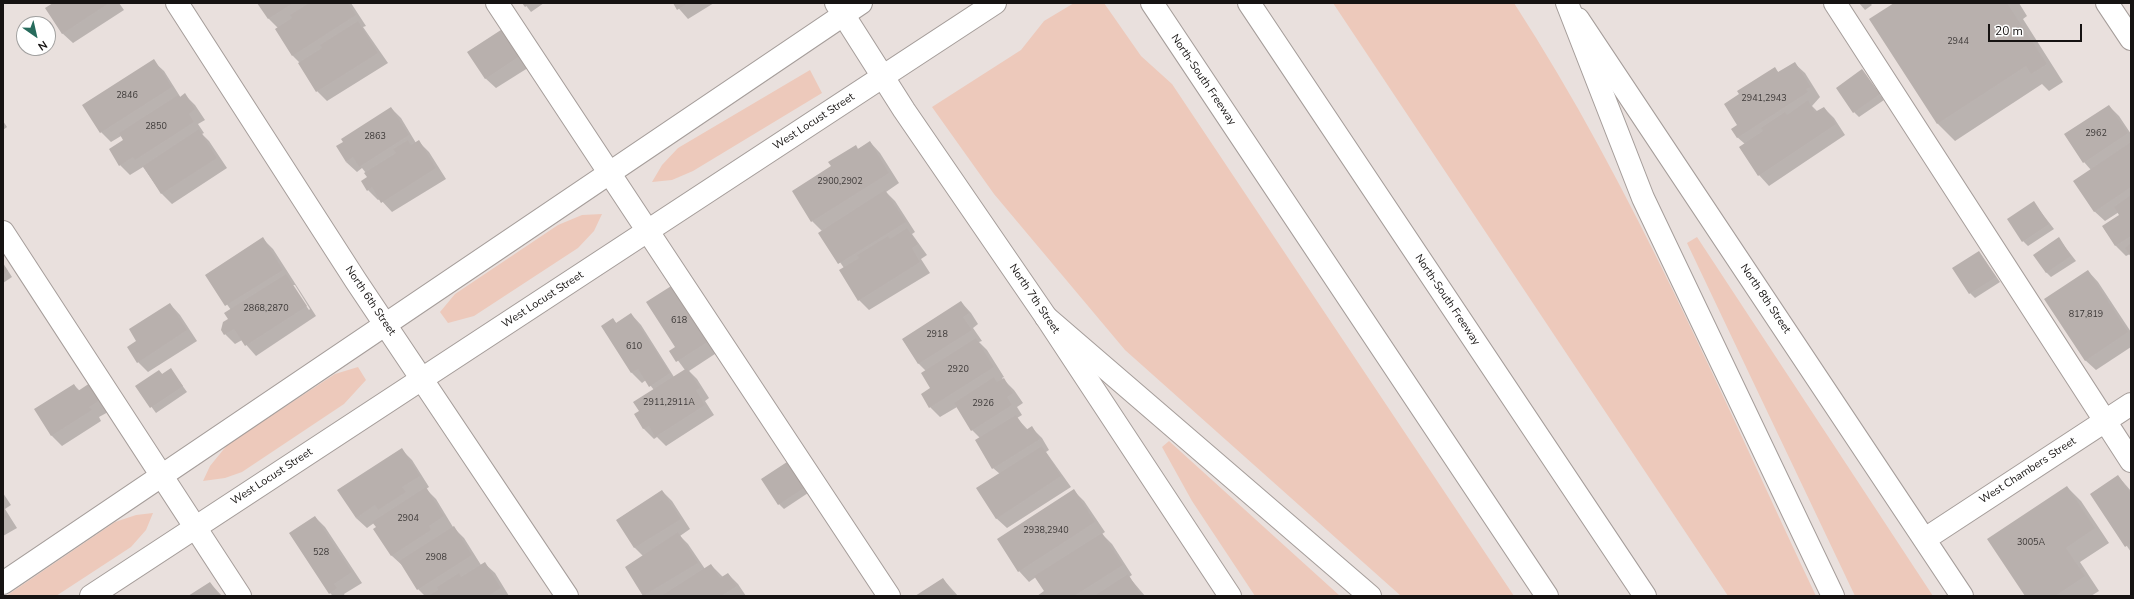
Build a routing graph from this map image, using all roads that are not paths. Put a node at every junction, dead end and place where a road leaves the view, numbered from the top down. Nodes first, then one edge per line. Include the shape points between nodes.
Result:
1 (177, 3) edge
2 (497, 3) edge
3 (995, 3) edge
4 (1152, 3) edge
5 (1249, 3) edge
6 (1567, 3) edge
7 (1836, 3) edge
8 (2107, 3) edge
9 (847, 7) edge
10 (2131, 39) edge
11 (883, 77) junction
12 (609, 173) junction
13 (648, 231) junction
14 (3, 232) edge
15 (1046, 316) junction
16 (385, 324) junction
17 (422, 379) junction
18 (2131, 404) edge
19 (2105, 421) junction
20 (2131, 461) edge
21 (162, 476) junction
22 (195, 528) junction
23 (1925, 539) junction
24 (3, 583) edge
25 (91, 596) edge
26 (240, 596) edge
27 (567, 596) edge
28 (889, 596) edge
29 (1230, 596) edge
30 (1370, 596) edge
31 (1547, 596) edge
32 (1644, 596) edge
33 (1833, 596) edge
34 (1962, 596) edge

1 - 16 main road, North 6th Street
2 - 12 main road
3 - 11 main road, West Locust Street
4 - 31 main road, North-South Freeway
5 - 32 main road, North-South Freeway
6 - 23 main road, North 8th Street
6 - 33 main road via 1643,198
7 - 19 main road
8 - 10 main road
9 - 11 main road, North 7th Street
9 - 12 main road
11 - 13 main road, West Locust Street
11 - 15 main road, North 7th Street
12 - 13 main road
12 - 16 main road
13 - 17 main road, West Locust Street
13 - 28 main road
14 - 21 main road
15 - 29 main road, North 7th Street
15 - 30 main road
16 - 17 main road, North 6th Street
16 - 21 main road
17 - 22 main road, West Locust Street
17 - 27 main road, North 6th Street
18 - 19 main road, West Chambers Street
19 - 20 main road
19 - 23 main road, West Chambers Street
21 - 22 main road
21 - 24 main road
22 - 25 main road, West Locust Street
22 - 26 main road
23 - 34 main road, North 8th Street

